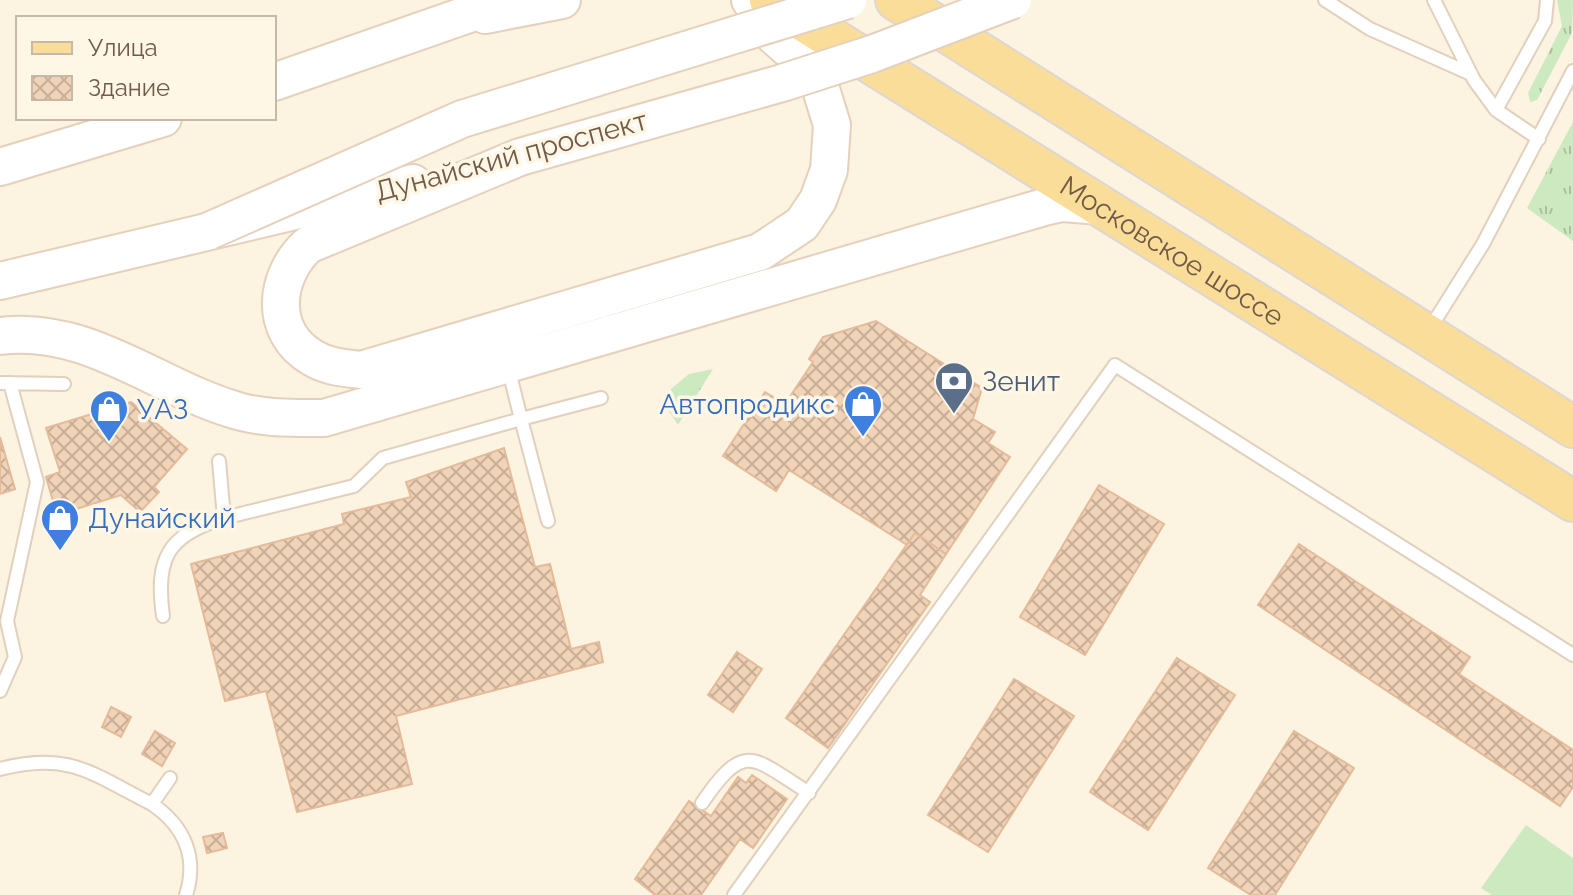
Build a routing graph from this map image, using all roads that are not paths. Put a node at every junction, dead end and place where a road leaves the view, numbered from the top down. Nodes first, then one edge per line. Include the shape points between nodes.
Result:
1 (509, 0) edge
2 (562, 0) edge
3 (750, 0) edge
4 (770, 0) edge
5 (848, 0) edge
6 (896, 0) edge
7 (1013, 0) edge
8 (1325, 0) edge
9 (1434, 0) edge
10 (1547, 0) edge
11 (452, 22) junction
12 (1573, 71) edge
13 (1471, 74) junction
14 (276, 81) edge
15 (1496, 110) junction
16 (156, 120) edge
17 (1539, 139) junction
18 (520, 157) junction
19 (0, 167) edge
20 (1101, 206) junction
21 (209, 231) junction
22 (0, 281) edge
23 (1427, 333) junction
24 (0, 336) edge
25 (507, 364) junction
26 (5, 383) edge
27 (64, 384) dead end
28 (601, 398) dead end
29 (521, 419) junction
30 (1573, 427) edge
31 (219, 461) dead end
32 (1573, 501) edge
33 (224, 518) junction
34 (548, 521) dead end
35 (163, 616) dead end
36 (1573, 655) edge
37 (0, 691) edge
38 (0, 769) edge
39 (170, 778) dead end
40 (809, 793) junction
41 (702, 803) dead end
42 (152, 804) junction
43 (186, 895) edge
44 (734, 895) edge

1 - 11 main road
2 - 11 main road
3 - 18 main road via 774,36 816,73 830,112 829,170 802,224 760,252 361,370 334,367 298,346 282,317 279,297 289,266 308,245
4 - 20 main road, Московское шоссе
5 - 21 main road, bridge via 462,119
6 - 23 main road
7 - 18 main road, Дунайский проспект, bridge via 782,83
8 - 13 lane via 1370,29
9 - 13 lane
10 - 15 lane via 1545,21
11 - 14 main road
12 - 17 lane
13 - 15 lane
15 - 17 lane
16 - 19 main road
17 - 23 lane
18 - 21 main road, Дунайский проспект, bridge
20 - 25 main road via 1071,202 1044,207
20 - 32 main road, Московское шоссе
21 - 22 main road, Дунайский проспект
23 - 30 main road
24 - 25 main road via 97,348 199,397 280,417 324,418
25 - 29 lane
26 - 27 lane
26 - 37 lane via 37,482 7,621 15,657
28 - 29 lane
29 - 33 lane via 383,458 354,486
29 - 34 lane
31 - 33 lane
33 - 35 lane via 197,526 162,562
36 - 40 lane via 1115,365
38 - 42 lane via 52,760 80,767
39 - 42 lane
40 - 41 lane via 757,760 745,759 722,773
40 - 44 lane
42 - 43 lane via 171,817 183,835 191,864

